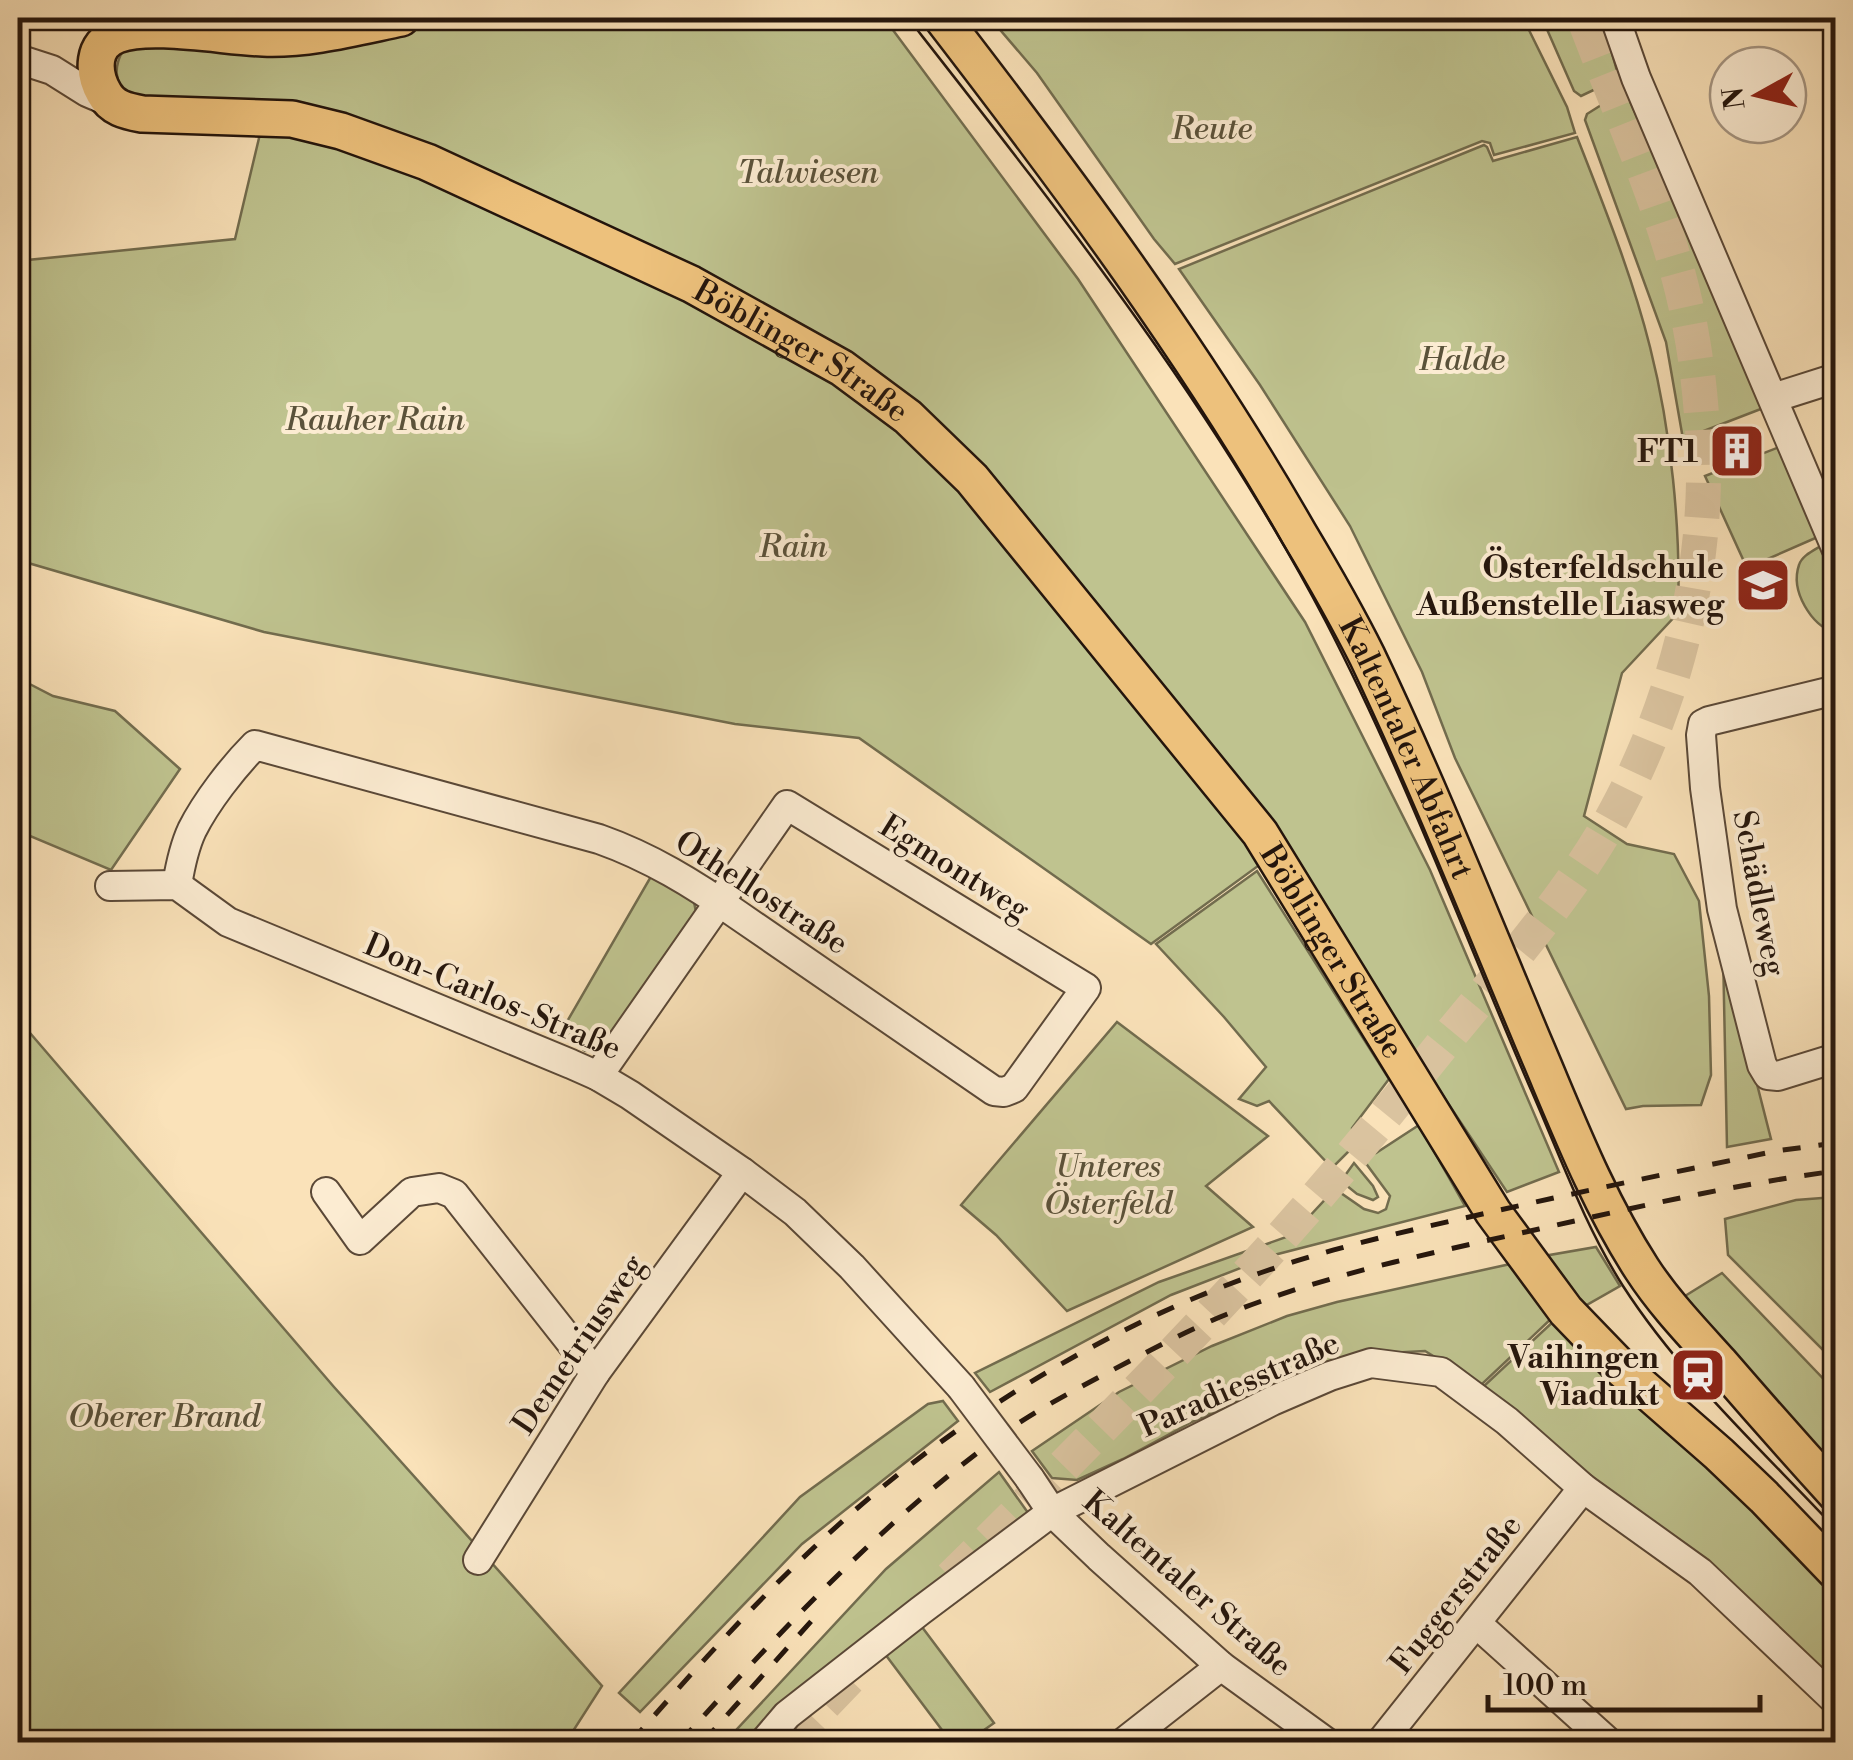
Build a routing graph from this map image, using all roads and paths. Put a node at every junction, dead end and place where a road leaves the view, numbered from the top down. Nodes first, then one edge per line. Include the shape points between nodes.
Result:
1 (400, 18) edge
2 (942, 18) edge
3 (1616, 18) edge
4 (257, 28) edge
5 (98, 50) junction
6 (18, 60) edge
7 (52, 70) junction
8 (108, 101) junction
9 (1836, 378) edge
10 (1774, 398) junction
11 (1836, 548) edge
12 (1836, 690) edge
13 (110, 886) dead end
14 (177, 886) junction
15 (720, 902) junction
16 (1086, 988) joint
17 (1836, 1058) edge
18 (598, 1076) junction
19 (742, 1172) junction
20 (326, 1192) dead end
21 (595, 1373) junction
22 (1583, 1488) junction
23 (1836, 1494) edge
24 (1052, 1512) junction
25 (478, 1560) dead end
26 (1836, 1572) edge
27 (1476, 1623) junction
28 (1220, 1666) junction
29 (1836, 1702) edge
30 (764, 1742) edge
31 (1124, 1742) edge
32 (1326, 1742) edge
33 (1381, 1742) edge
34 (1608, 1742) edge

1 - 4 main road via 338,31
2 - 23 main road, Kaltentaler Abfahrt via 1170,327 1339,603 1408,748 1576,1145 1644,1274
3 - 10 street
4 - 5 main road via 118,34
5 - 7 street via 88,60
5 - 8 main road via 96,70
6 - 7 street
7 - 8 street
8 - 26 main road, Böblinger Straße via 142,114 292,119 427,162 691,284 842,368 908,417 972,478 1260,833 1493,1212 1566,1311
9 - 10 street
10 - 11 street
12 - 17 street, Schädleweg via 1709,721 1700,735 1722,909 1766,1073 1778,1076
13 - 14 street
14 - 15 street, Othellostraße via 192,830 256,745 599,839 636,852
14 - 18 street, Don-Carlos-Straße via 228,922
15 - 16 street, Egmontweg via 787,805
15 - 16 street, Othellostraße via 994,1090 1014,1088
15 - 18 street
18 - 19 street, Don-Carlos-Straße
19 - 21 street, Demetriusweg
19 - 24 street, Don-Carlos-Straße, bridge via 852,1268 961,1388
20 - 21 street via 360,1240 412,1192 438,1188 454,1194
21 - 25 street, Demetriusweg
22 - 24 street, Paradiesstraße via 1441,1372 1371,1364 1272,1401
22 - 27 street, Fuggerstraße
22 - 29 street, Paradiesstraße via 1700,1572
24 - 28 street, Kaltentaler Straße
24 - 30 street, Paradiesstraße via 787,1716
27 - 33 street, Fuggerstraße
27 - 34 street
28 - 31 street
28 - 32 street, Kaltentaler Straße

